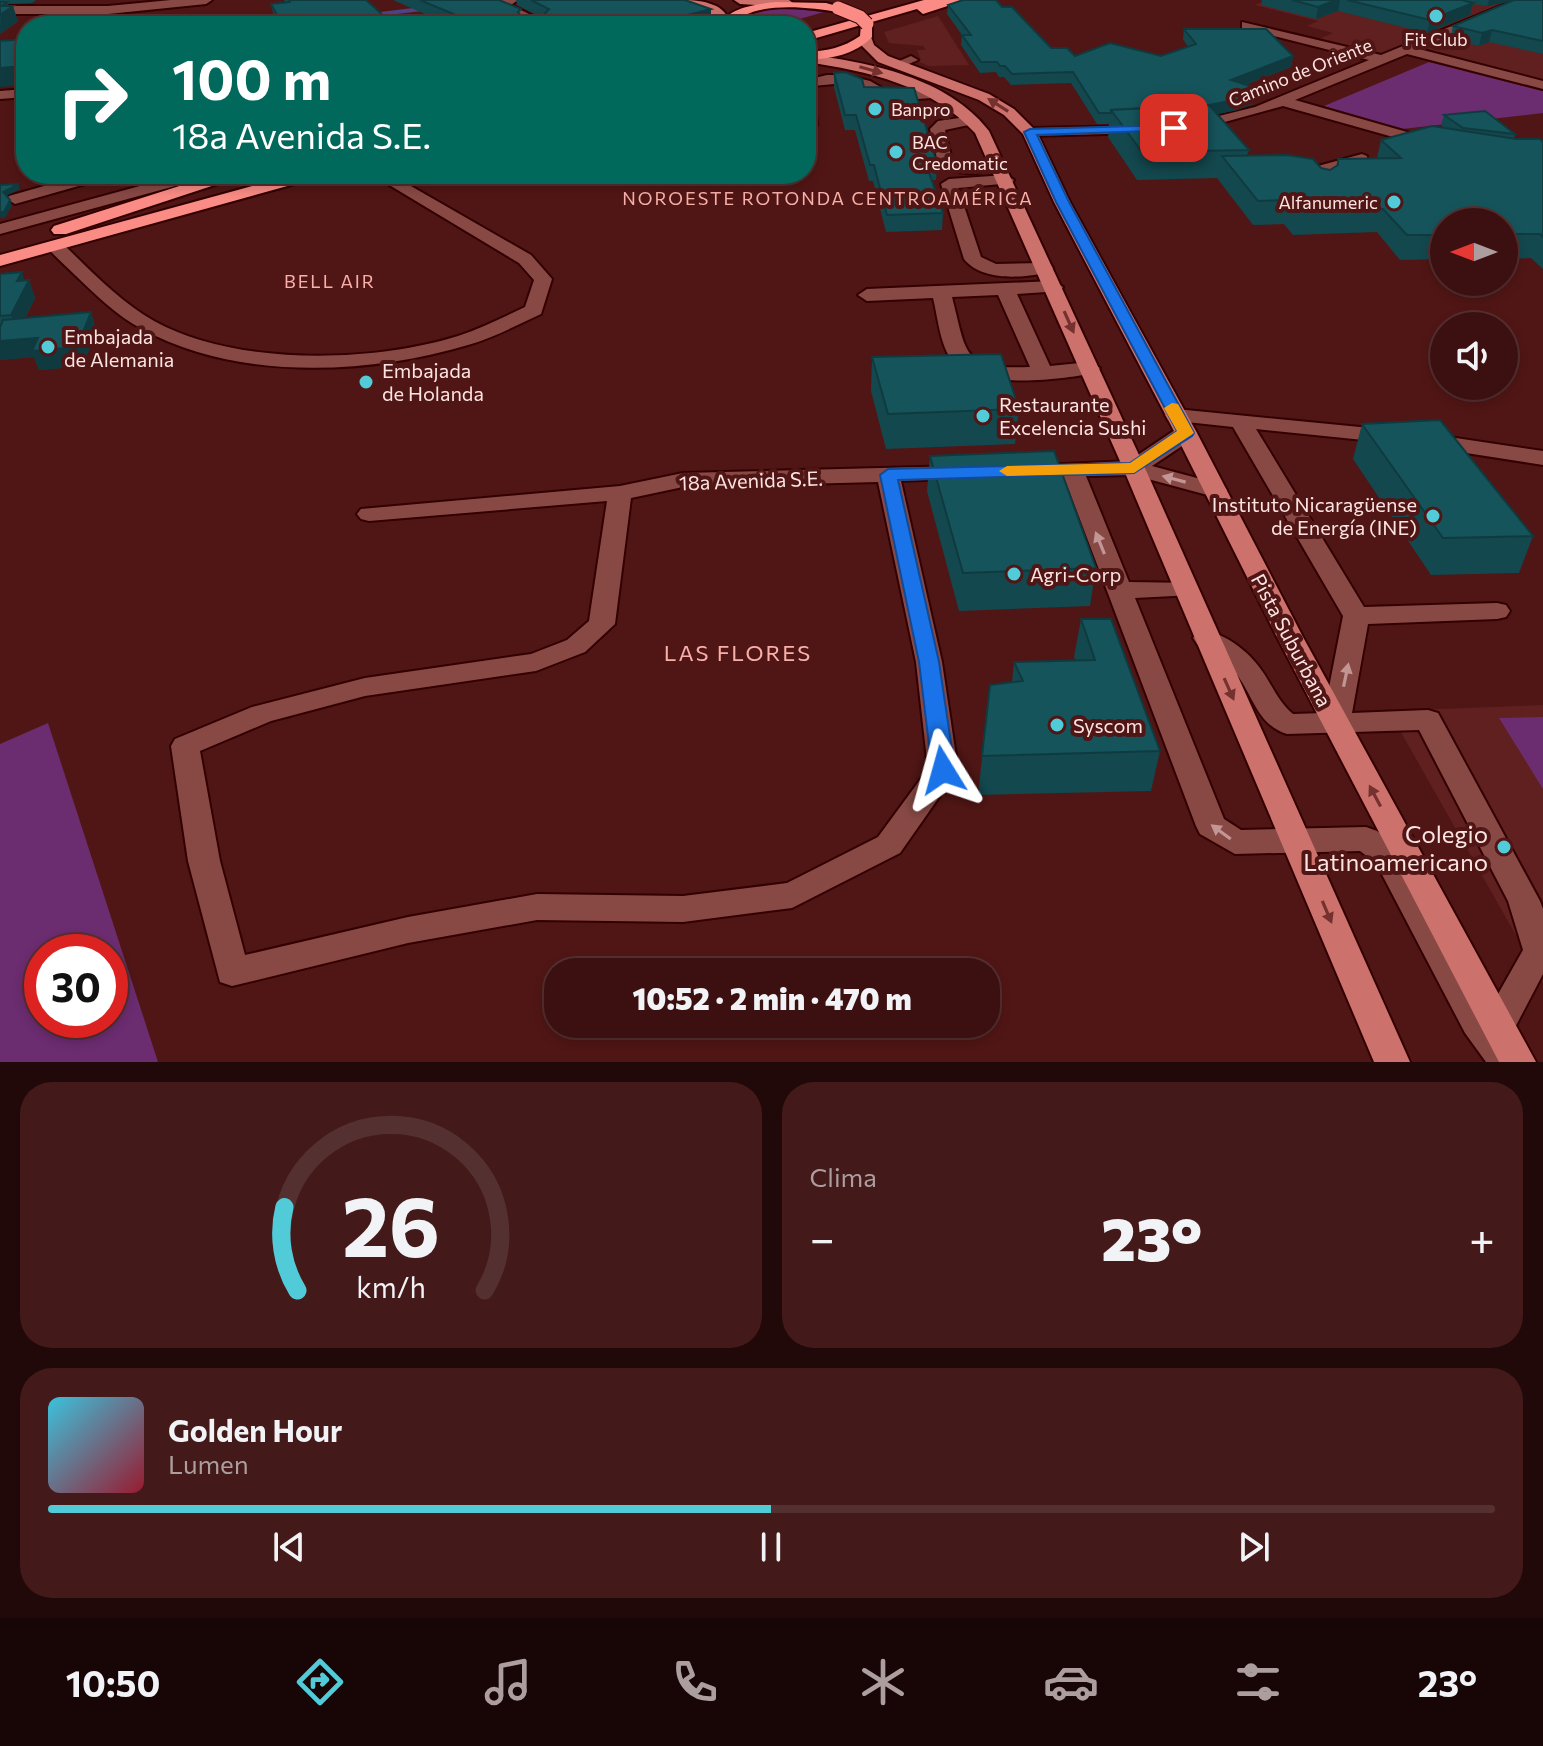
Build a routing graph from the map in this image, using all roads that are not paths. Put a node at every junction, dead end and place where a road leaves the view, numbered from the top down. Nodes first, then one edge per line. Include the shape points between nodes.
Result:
1 (206, 0) edge
2 (512, 0) edge
3 (690, 0) edge
4 (740, 0) edge
5 (850, 0) edge
6 (905, 0) edge
7 (937, 0) edge
8 (960, 0) edge
9 (1525, 0) edge
10 (791, 4) junction
11 (1463, 7) edge
12 (0, 10) edge
13 (1491, 14) junction
14 (525, 16) edge
15 (721, 16) edge
16 (730, 16) edge
17 (816, 24) edge
18 (1246, 25) edge
19 (867, 30) junction
20 (816, 34) edge
21 (1404, 49) junction
22 (816, 55) edge
23 (816, 59) edge
24 (1380, 59) junction
25 (816, 82) edge
26 (1543, 85) edge
27 (922, 89) junction
28 (1282, 101) junction
29 (973, 120) junction
30 (1174, 128) edge
31 (1150, 129) edge
32 (1030, 132) junction
33 (1444, 146) edge
34 (1362, 159) edge
35 (1003, 174) junction
36 (1312, 177) edge
37 (74, 184) edge
38 (125, 184) edge
39 (175, 184) edge
40 (193, 184) edge
41 (237, 184) edge
42 (279, 184) edge
43 (294, 184) edge
44 (396, 184) edge
45 (137, 198) junction
46 (72, 209) junction
47 (182, 212) junction
48 (0, 229) edge
49 (50, 240) junction
50 (0, 247) edge
51 (0, 261) edge
52 (1049, 277) junction
53 (1005, 289) junction
54 (941, 292) junction
55 (867, 295) dead end
56 (1090, 368) junction
57 (1042, 371) junction
58 (1240, 420) junction
59 (1181, 424) junction
60 (1543, 458) edge
61 (1134, 468) junction
62 (1072, 469) junction
63 (1010, 471) edge
64 (980, 472) edge
65 (888, 475) junction
66 (1215, 490) junction
67 (620, 493) junction
68 (369, 514) dead end
69 (1184, 589) junction
70 (1118, 590) junction
71 (1497, 611) dead end
72 (1356, 616) junction
73 (1206, 638) junction
74 (1336, 723) junction
75 (1296, 841) junction
76 (1499, 1026) junction
77 (1392, 1062) edge
78 (1507, 1062) edge
79 (1518, 1062) edge

1 - 12 street via 108,10
2 - 14 street via 501,5
3 - 15 main road
4 - 10 main road
5 - 10 highway
6 - 17 highway
7 - 20 highway
8 - 19 highway
9 - 13 street, Camino de Oriente
10 - 16 highway via 744,9
10 - 19 highway, bridge via 838,8 860,17
11 - 13 street
13 - 21 street, Camino de Oriente
18 - 24 street
19 - 22 highway via 841,51
32 -> 19 main road, Pista Suburbana via 984,97 872,50
21 - 24 street, Camino de Oriente
21 - 26 street
23 -> 27 main road via 862,67
24 - 28 street, Camino de Oriente
25 - 27 street via 845,79 889,97
27 - 29 main road
27 - 32 main road via 954,99 1000,127
28 - 30 street, Camino de Oriente via 1222,129
28 - 33 street
29 - 35 main road
29 - 35 street via 937,129 945,164
31 - 32 street
32 - 59 main road, Pista Suburbana
34 - 36 street
35 - 52 main road
35 - 52 street via 949,184 973,259 985,268
37 - 46 street via 13,204
38 - 45 street
39 - 45 street
40 - 45 highway
41 - 49 highway
42 - 47 highway
43 - 47 highway
44 - 49 street via 525,259 543,279 534,310 462,341 405,355 255,358 189,344 149,326 117,305
45 - 46 street
45 - 49 highway
46 - 48 street
47 - 49 highway
49 - 50 highway
49 - 51 highway
52 - 53 street
52 -> 56 main road
53 - 54 street
53 - 57 street
54 - 55 street
54 - 57 street via 962,359 970,368
56 - 57 street
56 - 61 main road
58 - 59 street
58 - 60 street via 1352,425
58 - 72 street
59 - 61 street
59 - 66 main road, Pista Suburbana
61 - 62 street
66 -> 61 street
61 - 69 main road
62 - 63 street
70 -> 62 street
64 - 65 street, 18a Avenida S.E.
65 - 67 street, 18a Avenida S.E. via 683,480
65 - 67 street via 929,662 943,770 889,845 792,895 683,909 537,907 408,930 232,972 204,861 185,746 262,714 365,687 536,662 576,646 602,624
66 - 74 main road, Pista Suburbana
67 - 68 street, 18a Avenida S.E.
69 - 70 street
69 - 73 main road
75 -> 70 street via 1235,842 1211,826
71 - 72 street
74 -> 72 street
73 - 74 street via 1246,668 1273,712 1287,724
73 -> 75 main road
76 -> 74 main road, Pista Suburbana
74 - 76 street via 1428,720 1524,901 1541,953
75 -> 77 main road
75 - 78 street via 1366,839 1387,855 1477,1022
76 - 79 main road, Pista Suburbana

